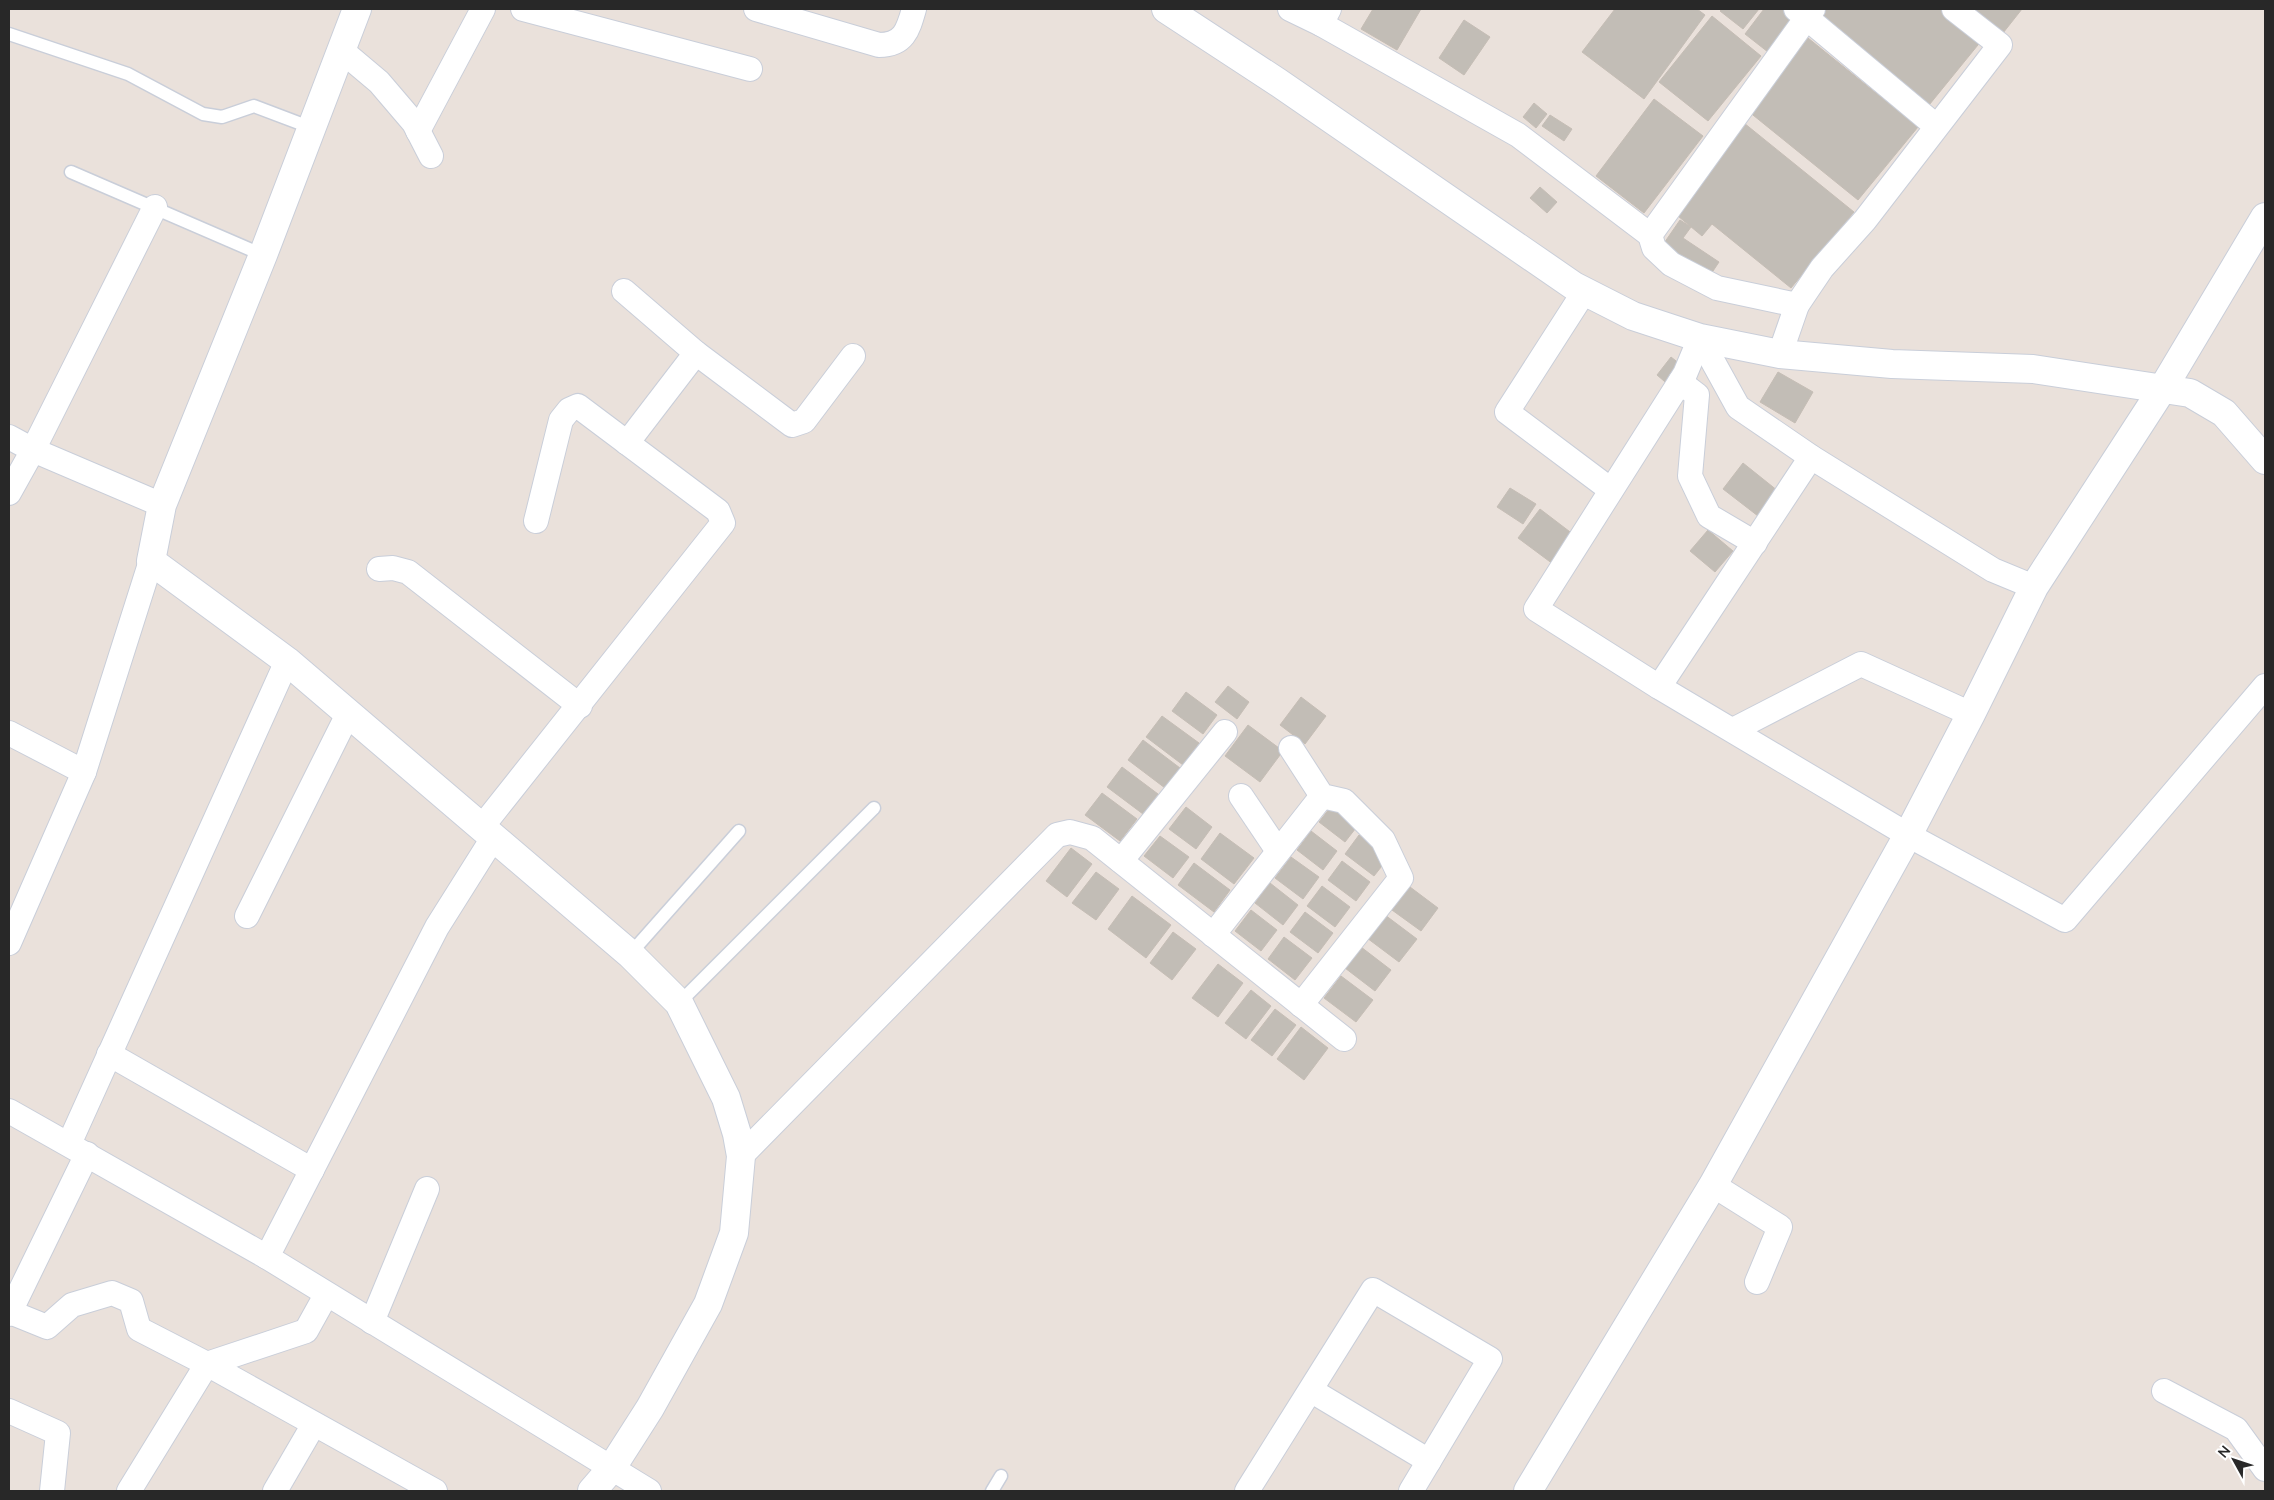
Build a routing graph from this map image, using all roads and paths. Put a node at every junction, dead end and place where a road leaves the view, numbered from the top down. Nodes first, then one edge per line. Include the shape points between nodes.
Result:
1 (357, 9) edge
2 (482, 9) edge
3 (523, 9) edge
4 (914, 9) edge
5 (1290, 9) edge
6 (1954, 9) edge
7 (765, 10) edge
8 (1170, 10) edge
9 (1805, 12) edge
10 (1325, 17) edge
11 (9, 34) edge
12 (341, 50) junction
13 (750, 70) dead end
14 (1936, 126) junction
15 (312, 128) junction
16 (418, 131) junction
17 (431, 156) dead end
18 (71, 172) dead end
19 (155, 207) junction
20 (2265, 217) edge
21 (1650, 235) junction
22 (264, 255) junction
23 (624, 291) dead end
24 (1584, 292) junction
25 (1798, 305) junction
26 (1700, 338) junction
27 (696, 353) junction
28 (1780, 354) junction
29 (853, 356) dead end
30 (1680, 382) junction
31 (2163, 388) junction
32 (9, 437) edge
33 (627, 443) junction
34 (33, 450) junction
35 (1811, 457) junction
36 (2265, 460) edge
37 (1611, 490) junction
38 (9, 493) edge
39 (162, 505) junction
40 (536, 521) dead end
41 (1755, 543) junction
42 (151, 561) junction
43 (379, 569) dead end
44 (2034, 588) junction
45 (287, 661) junction
46 (2265, 686) edge
47 (1659, 688) junction
48 (580, 706) junction
49 (348, 714) junction
50 (1971, 714) junction
51 (1733, 730) junction
52 (1224, 732) dead end
53 (9, 733) edge
54 (1291, 748) dead end
55 (84, 772) junction
56 (1240, 796) dead end
57 (1322, 796) junction
58 (874, 808) dead end
59 (739, 831) dead end
60 (487, 833) junction
61 (1908, 836) junction
62 (1278, 852) junction
63 (1121, 861) junction
64 (247, 916) dead end
65 (1213, 935) junction
66 (9, 943) edge
67 (630, 954) junction
68 (679, 1003) junction
69 (1301, 1005) junction
70 (1344, 1039) dead end
71 (109, 1054) junction
72 (9, 1111) edge
73 (78, 1149) junction
74 (741, 1156) junction
75 (312, 1170) junction
76 (1713, 1185) junction
77 (427, 1188) dead end
78 (268, 1257) junction
79 (1757, 1282) dead end
80 (326, 1295) junction
81 (9, 1313) edge
82 (372, 1322) junction
83 (207, 1364) junction
84 (1312, 1391) junction
85 (2164, 1391) dead end
86 (9, 1411) edge
87 (314, 1424) junction
88 (1429, 1461) junction
89 (611, 1469) junction
90 (2265, 1469) edge
91 (1002, 1476) dead end
92 (52, 1491) edge
93 (129, 1491) edge
94 (275, 1491) edge
95 (435, 1491) edge
96 (592, 1491) edge
97 (649, 1491) edge
98 (992, 1491) edge
99 (1247, 1491) edge
100 (1411, 1491) edge
101 (1528, 1491) edge

1 - 12 street
2 - 16 street
3 - 13 street
4 - 7 street via 900,41 889,45 879,45
5 - 10 street
6 - 14 street via 2000,45
8 - 24 street
9 - 14 street
9 - 21 street
10 - 21 street via 1518,135
11 - 15 lane via 128,74 203,114 222,118 254,106
12 - 15 street
12 - 16 street via 379,82
14 - 25 street via 1865,220 1822,268
15 - 22 street
16 - 17 street
18 - 19 lane
19 - 22 lane
19 - 34 street
20 - 31 street
21 - 25 street via 1654,248 1671,264 1717,288
22 - 39 street
23 - 27 street
24 - 26 street via 1633,316
24 - 37 street via 1507,412
25 - 28 street
26 - 28 street
26 - 30 street
26 - 35 street via 1738,407
27 - 29 street via 792,425 804,421
27 - 33 street
28 - 31 street via 1892,364 2034,369
30 - 37 street
30 - 41 street via 1697,395 1690,476 1701,500 1709,516
31 - 36 street via 2190,393 2224,413
31 - 44 street
32 - 34 street
33 - 40 street via 578,406 569,410 561,420
33 - 48 street via 718,511 723,523
34 - 38 street
34 - 39 street
35 - 41 street
35 - 44 street via 1993,570
37 - 47 street via 1536,609
39 - 42 street
41 - 47 street
42 - 45 street
42 - 55 street
43 - 48 street via 408,572
44 - 50 street
45 - 49 street
45 - 71 street
46 - 61 street via 2065,920
47 - 51 street
48 - 60 street
49 - 60 street
49 - 64 street
50 - 51 street via 1861,664
50 - 61 street
51 - 61 street
52 - 63 street
53 - 55 street
54 - 57 street
55 - 66 street
56 - 62 street
57 - 62 street
57 - 69 street via 1344,801 1383,840 1401,878
58 - 68 lane
59 - 67 lane
60 - 67 street
60 - 75 street
61 - 76 street
62 - 65 street
63 - 65 street
63 - 74 street via 1092,838 1070,832 1057,835
65 - 69 street
67 - 68 street
68 - 74 street via 726,1098
69 - 70 street
71 - 73 street
71 - 75 street
72 - 73 street
73 - 78 street
73 - 81 street
74 - 89 street via 734,1233 708,1304 650,1408
75 - 78 street
76 - 79 street via 1780,1227
76 - 101 street
77 - 82 street
78 - 80 street
80 - 82 street
80 - 83 street via 306,1331
81 - 83 street via 47,1327 72,1305 112,1293 131,1301 139,1329
82 - 89 street
83 - 87 street
83 - 93 street
84 - 88 street
84 - 88 street via 1373,1290 1490,1359
84 - 99 street
85 - 90 street via 2236,1429
86 - 92 street via 58,1433
87 - 94 street
87 - 95 street
88 - 100 street
89 - 96 street
89 - 97 street
91 - 98 lane

